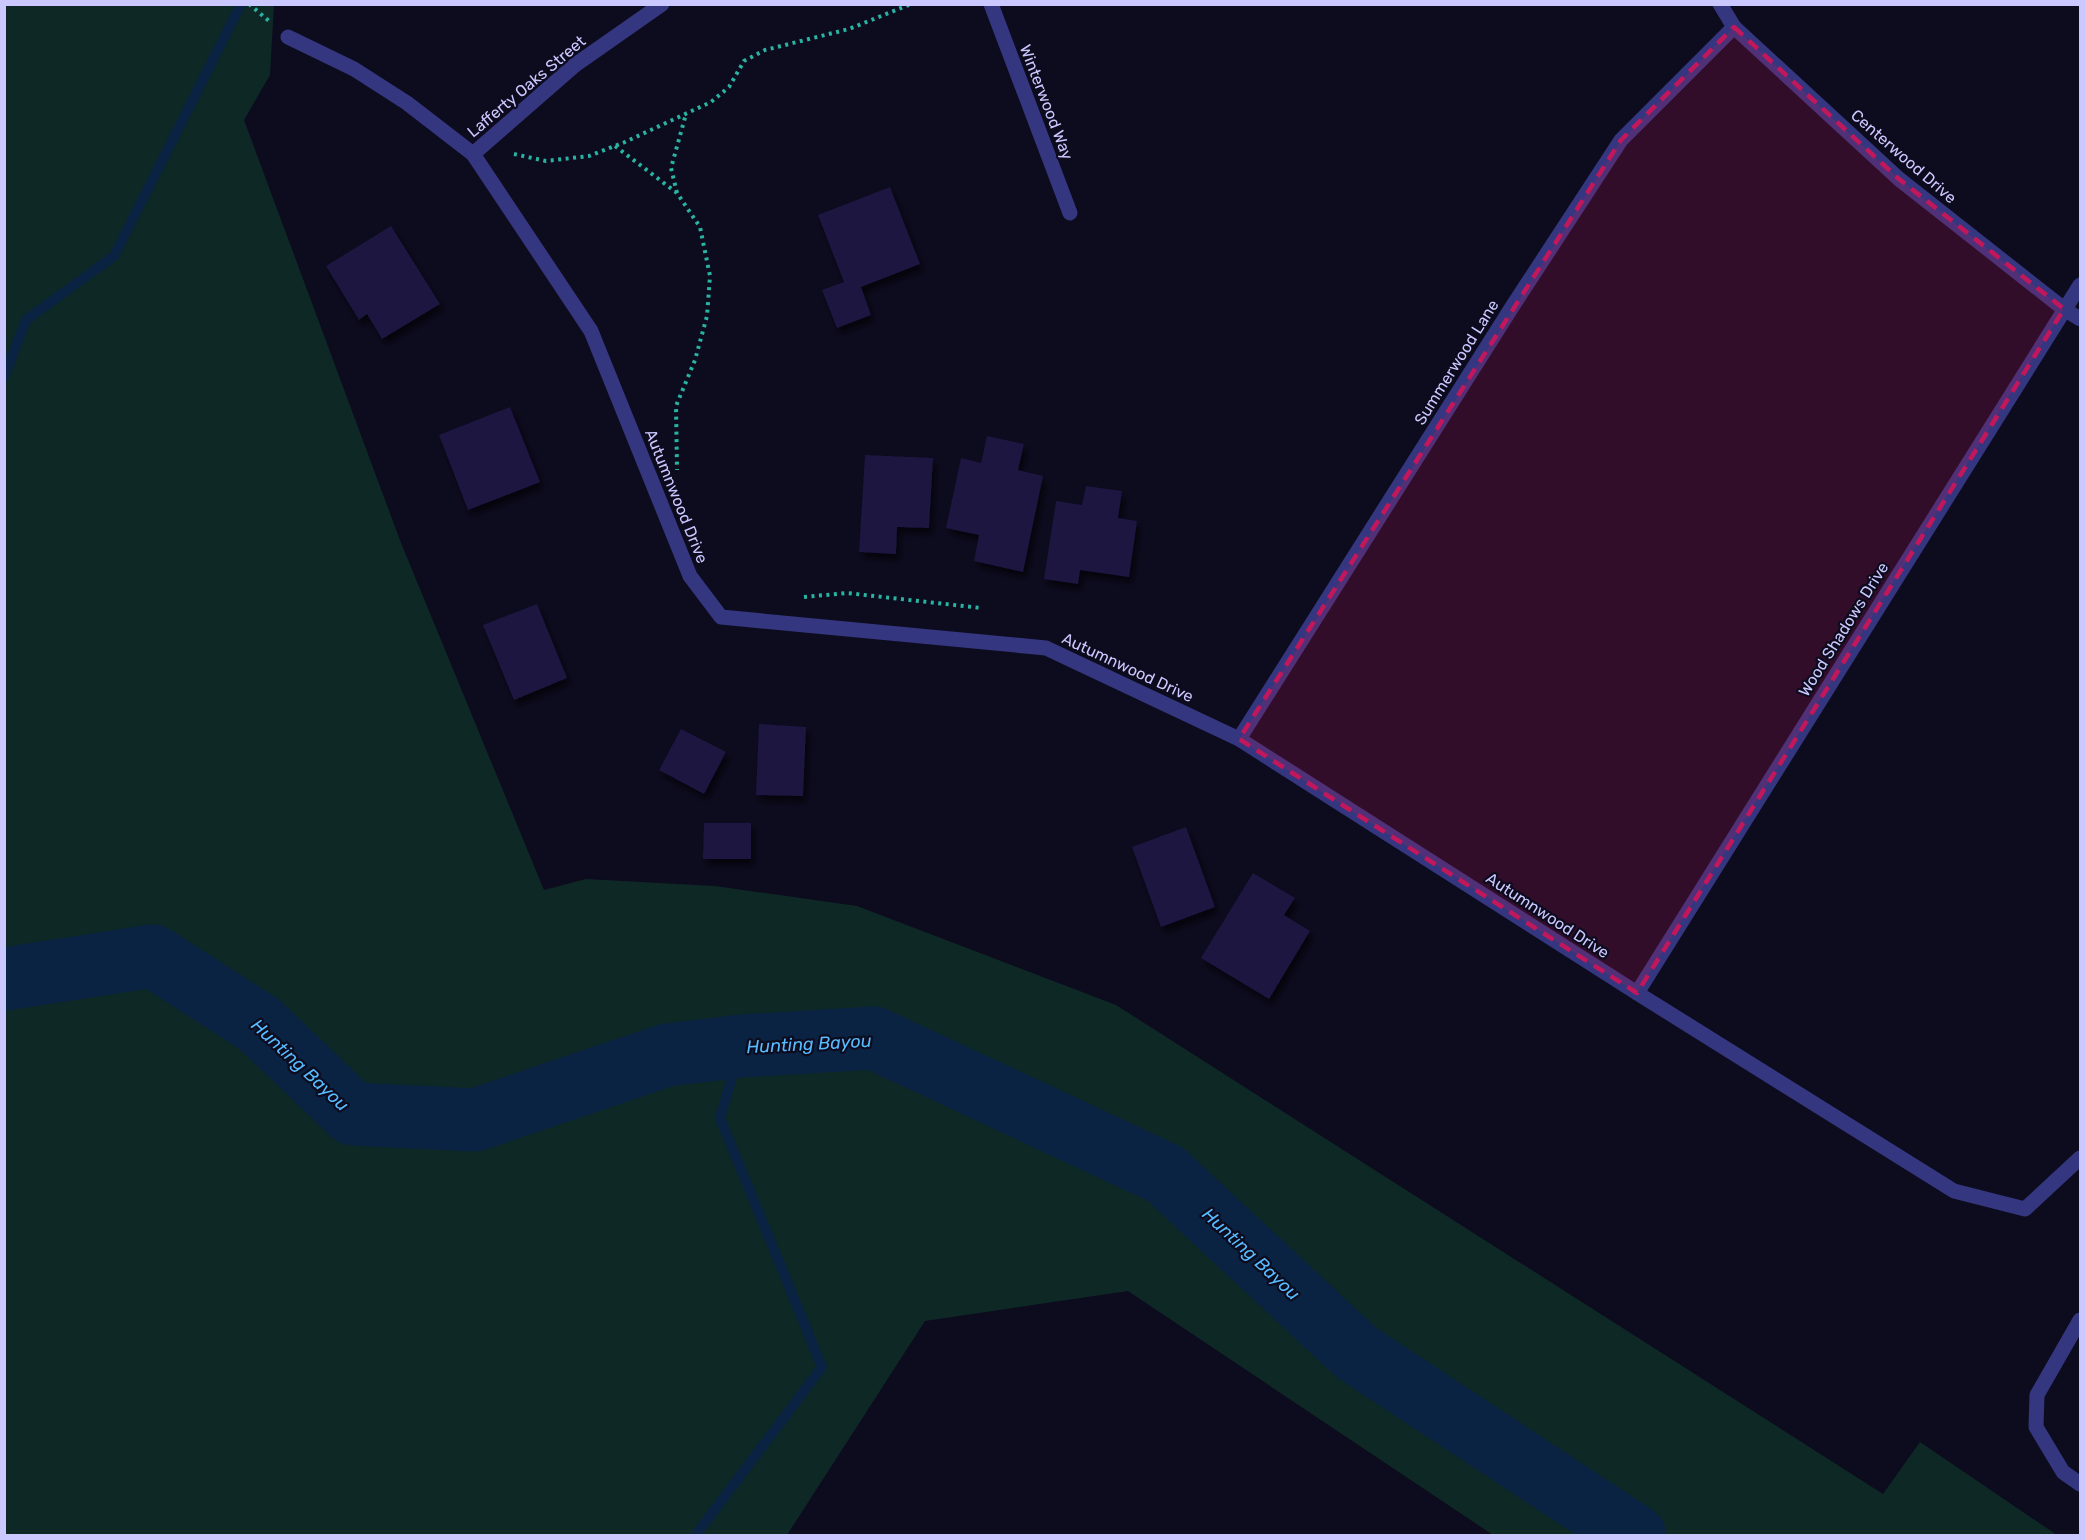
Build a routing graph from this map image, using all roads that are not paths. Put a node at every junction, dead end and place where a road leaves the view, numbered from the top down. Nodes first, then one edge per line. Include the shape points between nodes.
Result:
1 (662, 4) edge
2 (991, 4) edge
3 (1720, 4) edge
4 (1734, 27) junction
5 (288, 37) dead end
6 (473, 154) junction
7 (1070, 213) dead end
8 (2080, 285) edge
9 (2064, 309) junction
10 (2080, 319) edge
11 (1239, 739) junction
12 (1636, 993) junction
13 (2080, 1158) edge
14 (2080, 1320) edge
15 (2080, 1484) edge

1 - 6 street, Lafferty Oaks Street via 575,65
2 - 7 street, Winterwood Way
3 - 4 street, Centerwood Drive
4 - 9 street, Centerwood Drive via 1899,179
4 - 11 street, Summerwood Lane via 1621,140
5 - 6 street, Autumnwood Drive via 354,69 407,103
6 - 11 street, Autumnwood Drive via 591,331 690,576 721,617 1046,648
8 - 9 street, Wood Shadows Drive
9 - 10 street, Centerwood Drive
9 - 12 street, Wood Shadows Drive
11 - 12 street, Autumnwood Drive
12 - 13 street, Autumnwood Drive via 1954,1191 2025,1209
14 - 15 street via 2037,1395 2036,1427 2063,1472

